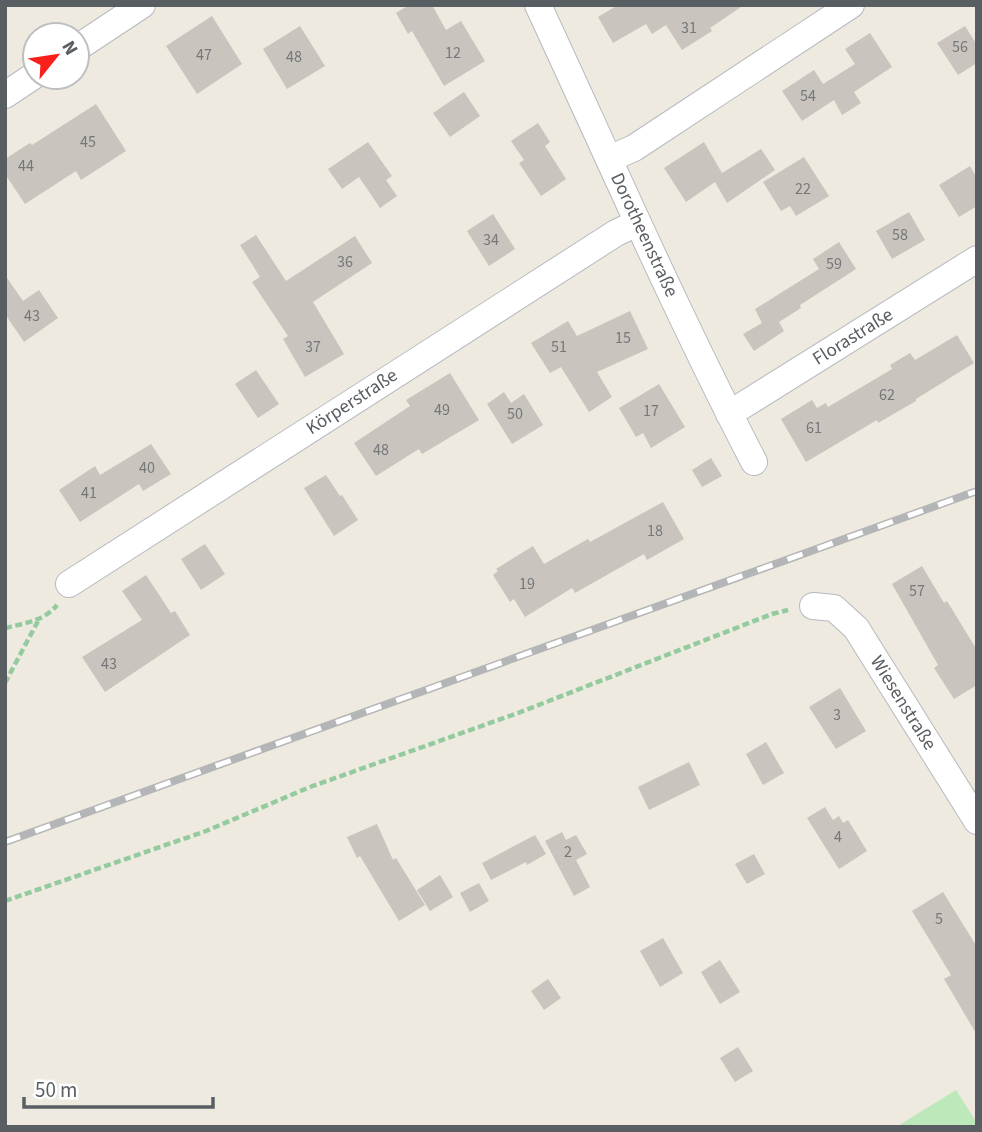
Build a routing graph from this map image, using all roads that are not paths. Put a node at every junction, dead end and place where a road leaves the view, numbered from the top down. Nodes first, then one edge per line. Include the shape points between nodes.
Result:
1 (142, 5) edge
2 (538, 5) edge
3 (851, 5) edge
4 (91, 39) edge
5 (21, 84) edge
6 (5, 95) edge
7 (609, 159) junction
8 (637, 223) junction
9 (977, 259) edge
10 (729, 414) junction
11 (754, 462) dead end
12 (69, 584) road end
13 (813, 606) road end
14 (977, 821) edge

1 - 4 street
2 - 7 street, Dorotheenstraße
3 - 7 street via 634,148
5 - 6 street
7 - 8 street, Dorotheenstraße
8 - 10 street, Dorotheenstraße
8 - 12 street, Körperstraße
9 - 10 street, Florastraße
10 - 11 street, Dorotheenstraße
13 - 14 street, Wiesenstraße via 834,608 856,628

